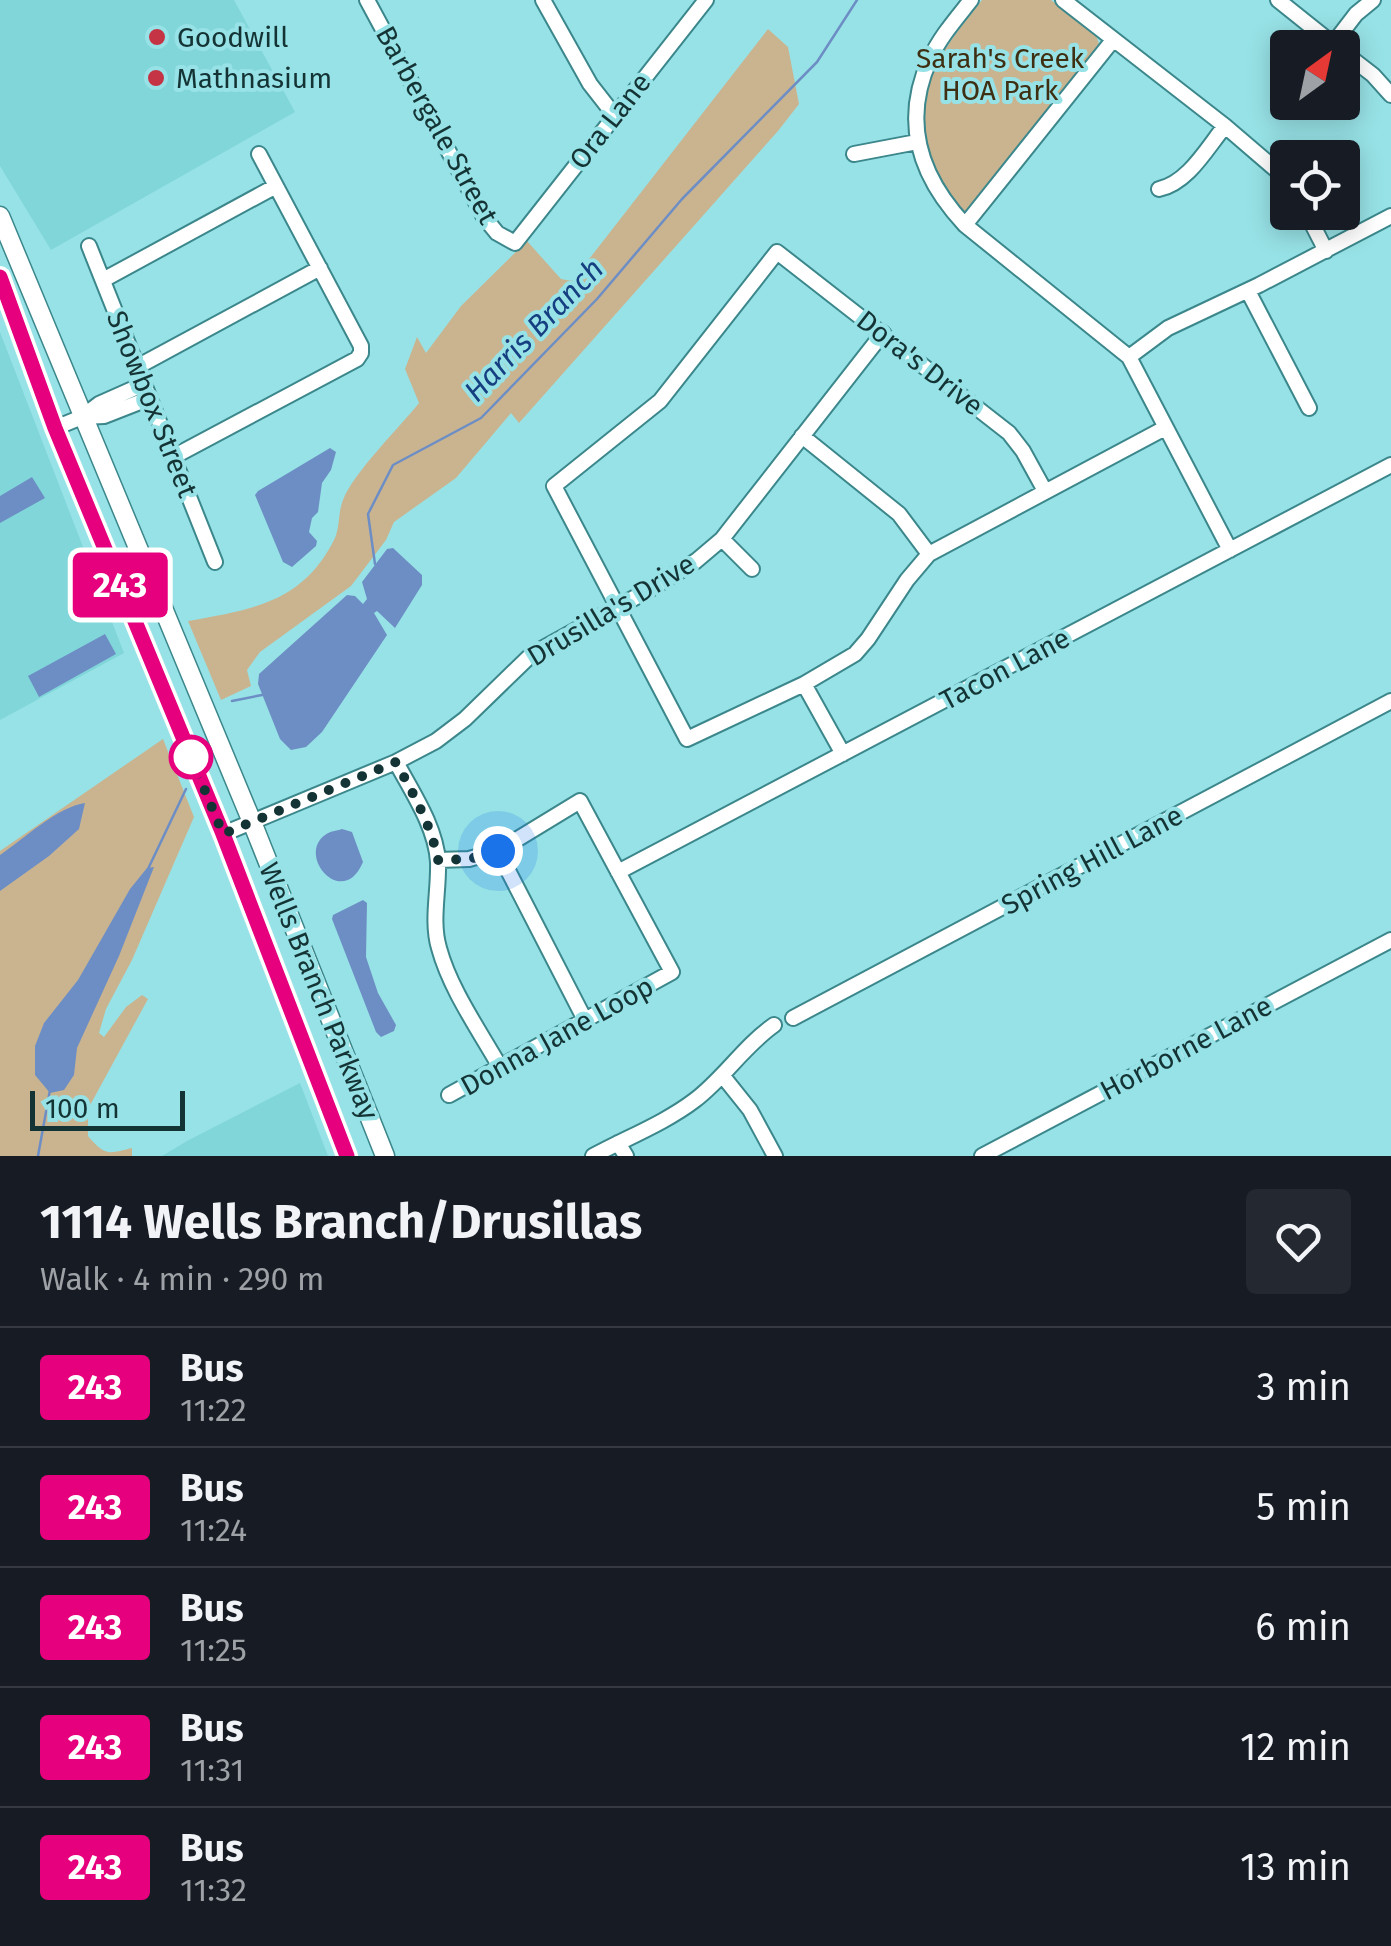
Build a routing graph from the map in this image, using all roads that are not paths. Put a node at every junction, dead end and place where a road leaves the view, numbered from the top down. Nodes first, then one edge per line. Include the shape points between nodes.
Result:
1 (367, 0) edge
2 (543, 0) edge
3 (706, 0) edge
4 (970, 0) edge
5 (1062, 0) edge
6 (1278, 0) edge
7 (1373, 0) edge
8 (1316, 30) edge
9 (1347, 30) edge
10 (1113, 40) junction
11 (1360, 65) edge
12 (1391, 95) edge
13 (615, 116) junction
14 (1226, 126) junction
15 (917, 142) junction
16 (260, 154) dead end
17 (854, 154) dead end
18 (1270, 164) edge
19 (276, 186) junction
20 (1158, 190) dead end
21 (0, 216) edge
22 (1391, 216) edge
23 (965, 225) junction
24 (1315, 230) edge
25 (515, 244) joint
26 (89, 246) dead end
27 (1326, 251) junction
28 (320, 268) junction
29 (0, 277) edge
30 (103, 280) junction
31 (1248, 291) junction
32 (883, 334) junction
33 (1129, 357) junction
34 (137, 367) junction
35 (147, 391) junction
36 (1309, 408) dead end
37 (82, 417) junction
38 (55, 428) junction
39 (1165, 428) junction
40 (802, 436) junction
41 (174, 458) junction
42 (1391, 465) edge
43 (1045, 492) junction
44 (722, 539) junction
45 (1230, 550) junction
46 (929, 554) junction
47 (216, 562) dead end
48 (752, 570) dead end
49 (617, 608) junction
50 (804, 684) junction
51 (1391, 701) edge
52 (843, 754) junction
53 (396, 762) junction
54 (252, 822) junction
55 (223, 834) junction
56 (498, 851) junction
57 (438, 860) junction
58 (618, 872) junction
59 (1391, 940) edge
60 (793, 1018) dead end
61 (585, 1020) junction
62 (774, 1026) dead end
63 (500, 1067) junction
64 (722, 1075) junction
65 (449, 1095) dead end
66 (368, 1112) junction
67 (334, 1123) junction
68 (622, 1149) edge
69 (347, 1156) edge
70 (385, 1156) edge
71 (593, 1156) edge
72 (775, 1156) edge
73 (982, 1156) edge

1 - 25 street, Barbergale Street via 484,217
2 - 13 street
3 - 13 street, Ora Lane
4 - 15 street via 924,76
5 - 10 street
6 - 8 street
7 - 9 street
10 - 14 street
10 - 23 street
11 - 12 street
13 - 25 street, Ora Lane
14 - 18 street
14 - 20 street via 1180,180
15 - 17 street
15 - 23 street via 937,191
16 - 19 street
19 - 28 street
19 - 30 street
21 - 37 main road, Wells Branch Parkway
22 - 27 street
23 - 33 street
24 - 27 street
26 - 30 street, Showbox Street
27 - 31 street
28 - 34 street
28 - 41 street via 361,346 357,359
29 - 38 main road, Wells Branch Parkway
30 - 34 street, Showbox Street
31 - 33 street via 1168,328
31 - 36 street
32 - 40 street, Drusilla's Drive
32 - 43 street, Dora's Drive via 1009,434
32 - 49 street, Dora's Drive via 777,252 660,401 554,486
33 - 39 street
34 - 35 street, Showbox Street
35 - 37 street via 99,404
35 - 41 street, Showbox Street
37 - 38 street
37 - 54 main road, Wells Branch Parkway
38 - 55 main road, Wells Branch Parkway
39 - 43 street
39 - 45 street
40 - 44 street, Drusilla's Drive
40 - 46 street via 900,514
41 - 47 street, Showbox Street
42 - 45 street, Tacon Lane
43 - 46 street
44 - 48 street
44 - 49 street, Drusilla's Drive
45 - 52 street, Tacon Lane
46 - 50 street via 854,654
49 - 50 street via 688,739
49 - 53 street, Drusilla's Drive via 530,655 465,719
50 - 52 street
51 - 60 street, Spring Hill Lane
52 - 58 street, Tacon Lane
53 - 54 street, Drusilla's Drive
53 - 57 street
54 - 55 street, Drusilla's Drive
54 - 66 main road, Wells Branch Parkway
55 - 67 main road, Wells Branch Parkway
56 - 57 street, Donna Jane Loop
56 - 58 street, Donna Jane Loop via 580,801
56 - 61 street
57 - 63 street via 438,945
58 - 61 street, Donna Jane Loop via 672,972
59 - 73 street, Horborne Lane
61 - 63 street, Donna Jane Loop
62 - 64 street
63 - 65 street, Donna Jane Loop
64 - 68 street
64 - 72 street
66 - 67 main road
66 - 70 main road, Wells Branch Parkway
67 - 69 main road, Wells Branch Parkway
68 - 71 street

